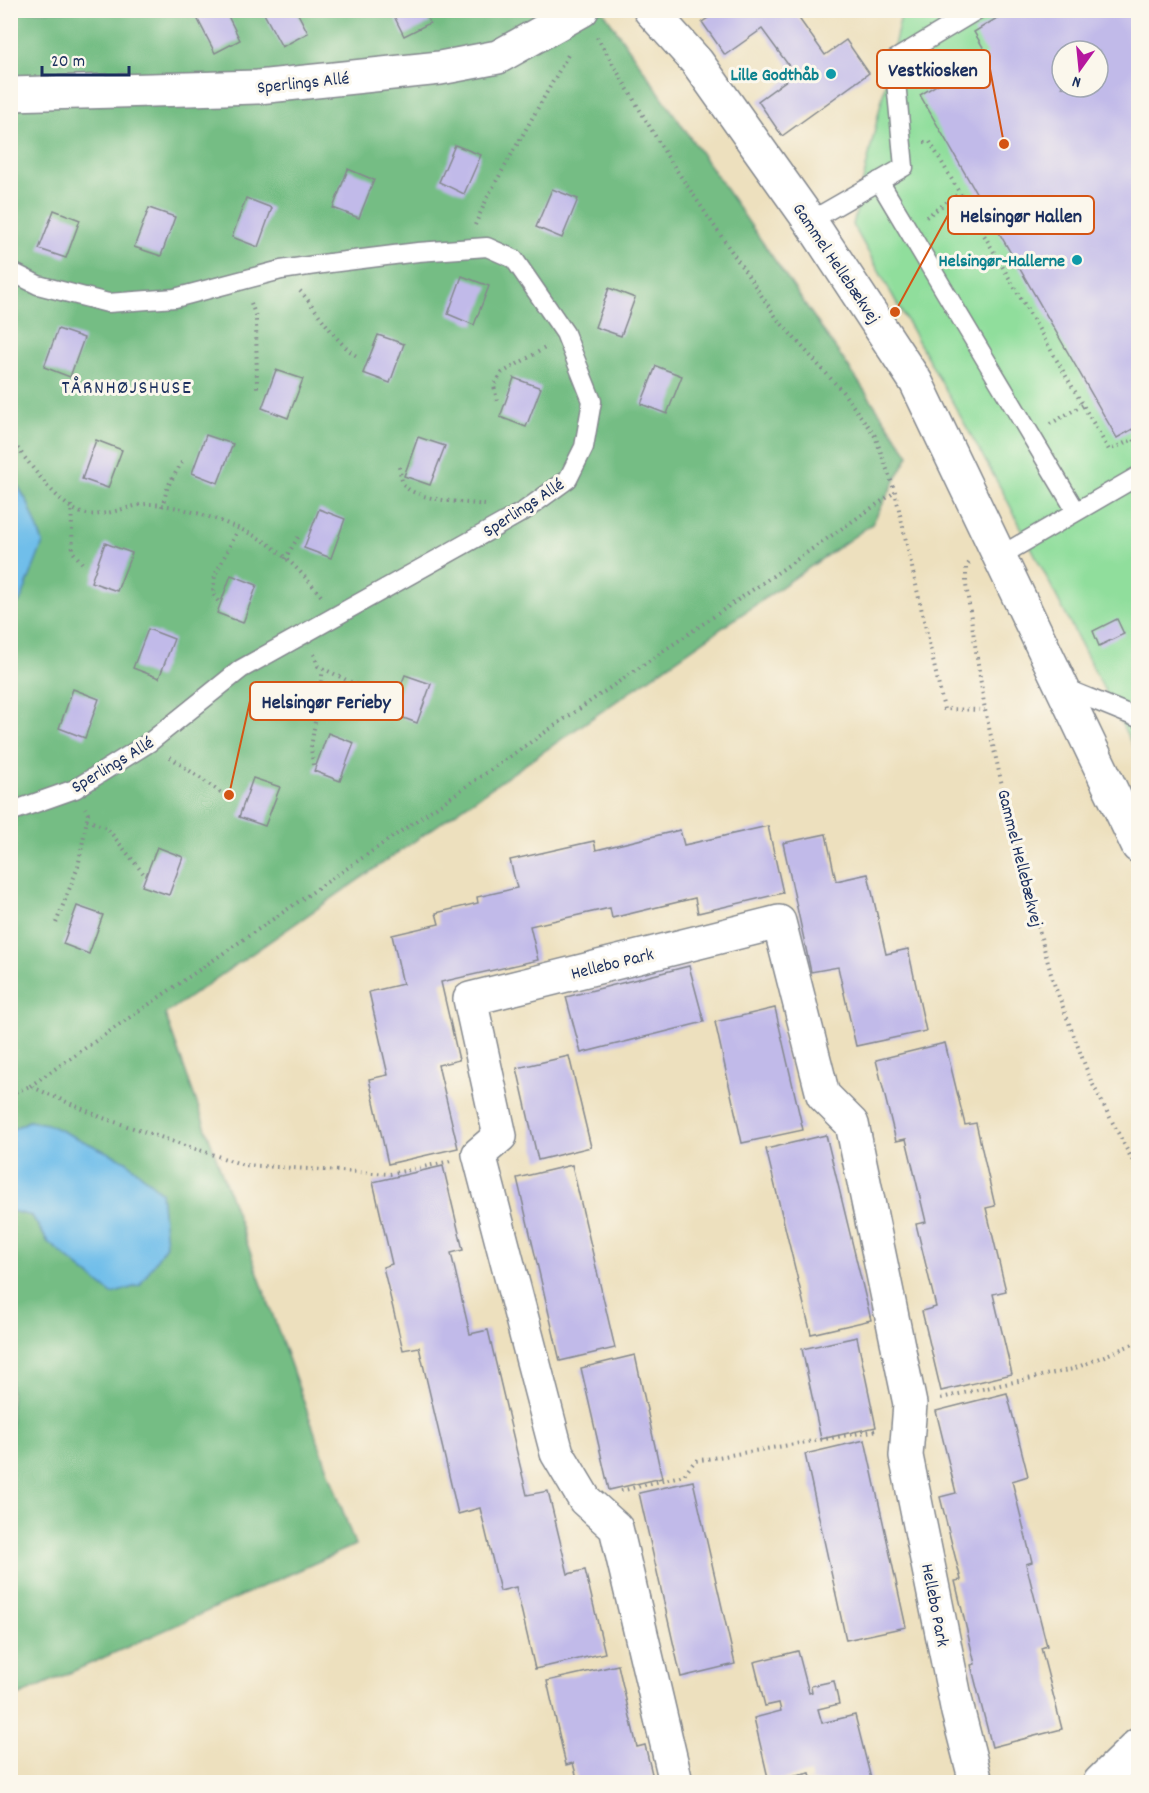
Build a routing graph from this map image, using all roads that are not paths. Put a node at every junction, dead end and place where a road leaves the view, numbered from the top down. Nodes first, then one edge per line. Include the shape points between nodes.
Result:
1 (650, 10) edge
2 (977, 10) edge
3 (581, 11) edge
4 (10, 94) edge
5 (879, 181) junction
6 (810, 221) junction
7 (10, 271) edge
8 (1138, 476) edge
9 (1076, 512) junction
10 (995, 546) junction
11 (1062, 687) junction
12 (1138, 718) edge
13 (10, 812) edge
14 (1138, 846) edge
15 (1138, 1745) edge
16 (676, 1782) edge
17 (975, 1782) edge
18 (1100, 1782) edge

1 - 6 street, Gammel Hellebækvej via 697,62
2 - 5 lane via 894,60 904,167
3 - 4 street, Sperlings Allé via 498,57 441,68 258,87
5 - 6 lane
5 - 9 lane
6 - 10 street, Gammel Hellebækvej via 916,382
7 - 13 lane, Sperlings Allé via 38,285 108,303 175,298 281,270 487,247 514,259 565,333 592,401 584,447 568,479 524,511 241,669 150,742 75,789
8 - 9 lane
9 - 10 lane
10 - 11 street, Gammel Hellebækvej
11 - 12 lane
11 - 14 street, Gammel Hellebækvej
15 - 18 street
16 - 17 street, Hellebo Park via 616,1528 585,1500 557,1453 479,1154 500,1136 470,999 779,922 823,1095 852,1124 909,1415 906,1456

